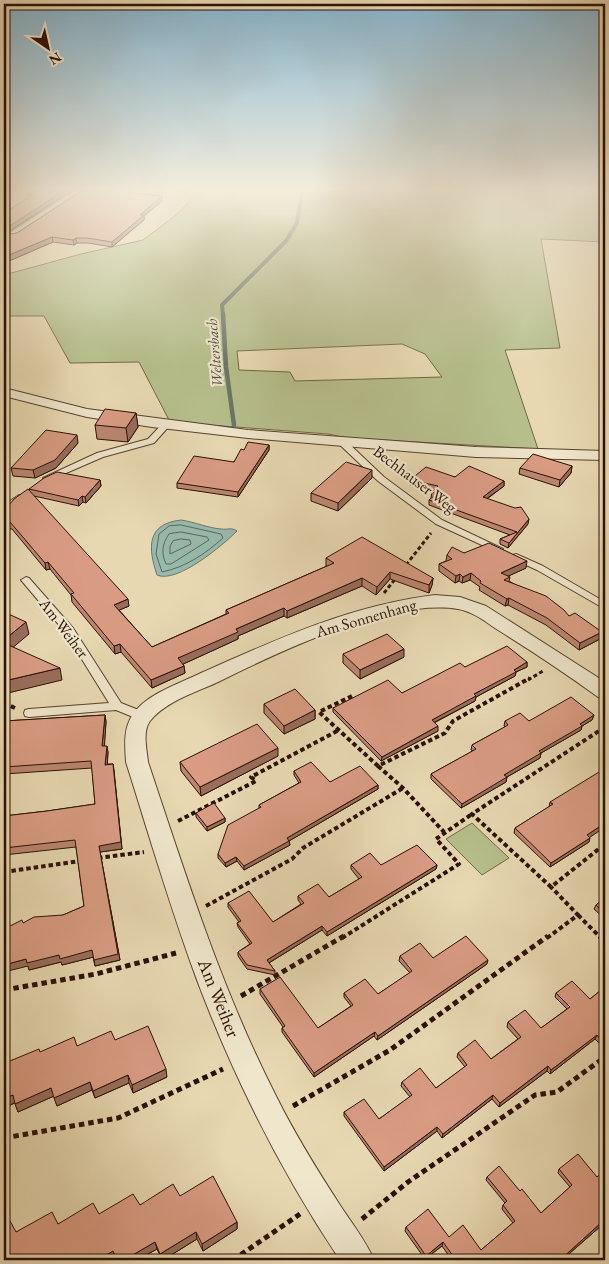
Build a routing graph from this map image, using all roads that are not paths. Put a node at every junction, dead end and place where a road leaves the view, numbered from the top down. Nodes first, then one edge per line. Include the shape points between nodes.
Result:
1 (4, 392) edge
2 (167, 424) junction
3 (342, 442) junction
4 (605, 456) edge
5 (40, 480) edge
6 (27, 492) edge
7 (4, 509) edge
8 (26, 580) dead end
9 (605, 606) edge
10 (605, 692) edge
11 (117, 706) junction
12 (29, 713) dead end
13 (142, 716) junction
14 (358, 1260) edge

1 - 2 street, Bechhauser Weg via 87,413
2 - 3 street, Bechhauser Weg
2 - 5 lane via 151,441 100,455
3 - 4 street, Bechhauser Weg via 476,452
3 - 9 lane, Bechhauser Weg via 381,479 439,522 540,568
6 - 7 lane
8 - 11 lane, Am Weiher via 69,630
10 - 13 street, Am Sonnenhang via 489,616 461,603 440,600 366,615 293,640 174,695
11 - 12 lane
11 - 13 lane
13 - 14 street, Am Weiher via 134,737 137,762 198,947 244,1060 273,1117 340,1236

